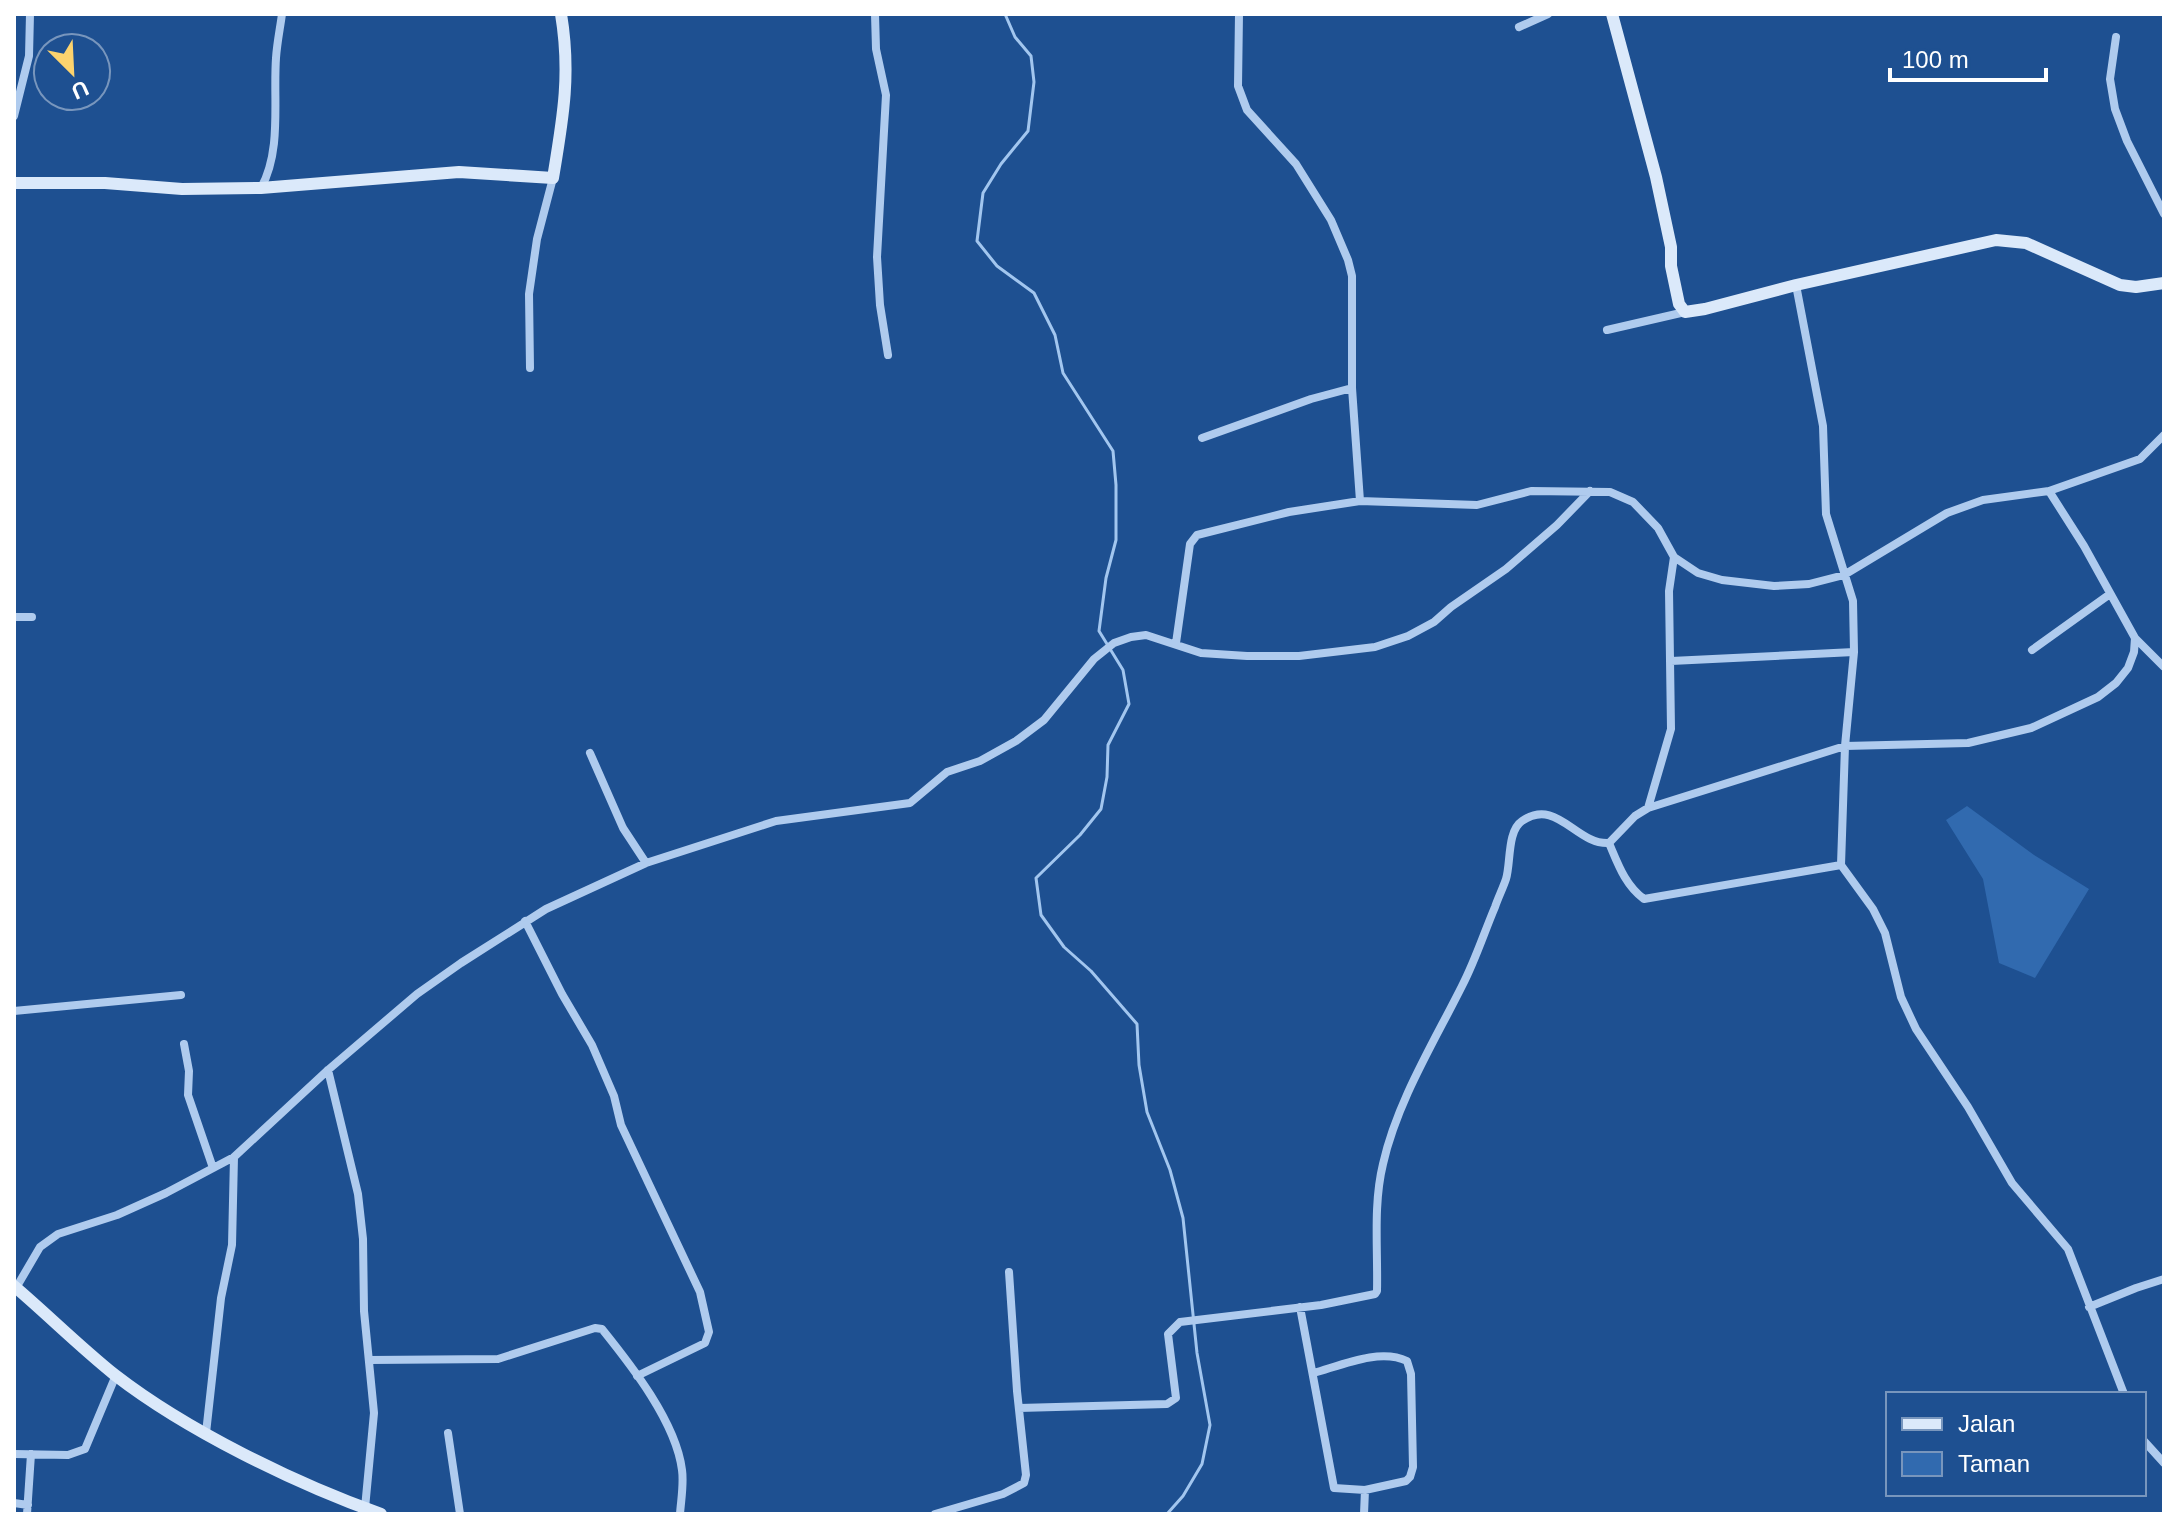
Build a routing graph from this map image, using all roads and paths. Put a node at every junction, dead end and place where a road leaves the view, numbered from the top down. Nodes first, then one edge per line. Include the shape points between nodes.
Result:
1 (282, 14) edge
2 (561, 14) edge
3 (875, 14) edge
4 (1239, 14) edge
5 (1548, 14) edge
6 (1612, 14) edge
7 (30, 15) edge
8 (1519, 27) dead end
9 (2116, 37) dead end
10 (14, 116) edge
11 (553, 178) junction
12 (14, 183) edge
13 (261, 188) junction
14 (2164, 214) edge
15 (2164, 283) edge
16 (1796, 285) junction
17 (1685, 312) junction
18 (1607, 330) dead end
19 (888, 355) dead end
20 (530, 368) dead end
21 (1352, 388) junction
22 (2164, 435) edge
23 (1202, 438) dead end
24 (1590, 491) junction
25 (2049, 491) junction
26 (1360, 501) junction
27 (1674, 557) junction
28 (1844, 575) junction
29 (2110, 594) junction
30 (14, 617) edge
31 (32, 617) dead end
32 (2135, 638) junction
33 (1176, 643) junction
34 (2032, 650) dead end
35 (1854, 652) junction
36 (1671, 661) junction
37 (2164, 667) edge
38 (1845, 746) junction
39 (590, 753) dead end
40 (1648, 808) junction
41 (1609, 843) junction
42 (646, 863) junction
43 (1841, 865) junction
44 (525, 921) junction
45 (181, 995) dead end
46 (14, 1011) edge
47 (184, 1044) dead end
48 (328, 1070) junction
49 (234, 1157) junction
50 (213, 1168) junction
51 (1009, 1272) dead end
52 (2164, 1279) edge
53 (15, 1287) edge
54 (1300, 1307) junction
55 (2089, 1307) junction
56 (369, 1360) junction
57 (1314, 1373) junction
58 (116, 1375) junction
59 (637, 1376) junction
60 (2123, 1392) edge
61 (1019, 1408) junction
62 (206, 1433) junction
63 (448, 1433) dead end
64 (2146, 1443) edge
65 (14, 1454) edge
66 (31, 1454) junction
67 (2164, 1463) edge
68 (1365, 1490) junction
69 (14, 1503) edge
70 (365, 1508) junction
71 (28, 1510) edge
72 (381, 1514) edge
73 (460, 1514) edge
74 (680, 1514) edge
75 (935, 1514) edge
76 (1364, 1514) edge

1 - 13 street via 274,142 270,173
2 - 11 street via 567,91
3 - 19 street via 886,95 877,257
4 - 21 street via 1238,86 1247,110 1296,164 1331,220 1348,260
5 - 8 street
6 - 17 street
7 - 10 street via 29,56
9 - 14 street via 2110,79 2115,109
11 - 13 street via 459,172
11 - 20 street via 529,294
12 - 13 street
15 - 16 street via 2120,285 2026,243 1996,240
16 - 17 street
16 - 28 street via 1823,426 1826,514
17 - 18 street
21 - 23 street
21 - 26 street
22 - 25 street via 2140,459
24 - 26 street via 1531,491 1477,505
24 - 27 street via 1633,502 1658,528
24 - 33 street via 1506,569 1408,636 1375,647 1299,656 1201,653
25 - 28 street via 1983,500 1947,513
25 - 29 street
26 - 33 street via 1197,535 1190,544
27 - 28 street via 1698,573 1722,580 1774,586
27 - 36 street via 1669,591
28 - 35 street via 1853,601
29 - 32 street
29 - 34 street
30 - 31 street
32 - 37 street
32 - 38 street via 2128,668 2116,683 2031,728 1968,743
33 - 42 street via 1146,635 1114,643 1094,659 1044,720 980,761 947,772 910,803 776,821
35 - 36 street
35 - 38 street
36 - 40 street via 1671,729
38 - 40 street
38 - 43 street
39 - 42 street via 623,828
40 - 41 street
41 - 43 street via 1624,878 1644,899
41 - 54 street via 1589,841 1550,815 1535,814 1518,823 1501,891 1464,983 1417,1070 1383,1160 1377,1291
42 - 44 street
43 - 55 street via 1885,933 1901,997 1916,1029 2012,1183 2068,1249
44 - 48 street via 417,994
44 - 59 street via 592,1045 621,1125 683,1253 708,1320 705,1343
45 - 46 street
47 - 50 street via 188,1095
48 - 49 street
48 - 56 street via 358,1194
49 - 50 street
49 - 62 street via 232,1245
50 - 53 street via 48,1240
51 - 61 street
52 - 55 street
53 - 58 street
54 - 57 street
54 - 61 street via 1174,1326 1167,1340 1176,1398 1167,1404
55 - 60 street
56 - 59 street via 498,1359 595,1328 602,1329
56 - 70 street via 374,1413
57 - 68 street via 1334,1488
57 - 68 street via 1357,1360 1392,1356 1407,1361 1410,1477
58 - 62 street
58 - 66 street via 85,1449 68,1455
59 - 74 street via 677,1452 683,1484
61 - 75 street via 1024,1483
62 - 70 street
63 - 73 street
64 - 67 street
65 - 66 street
66 - 71 street
68 - 76 street
69 - 71 street
70 - 72 street

